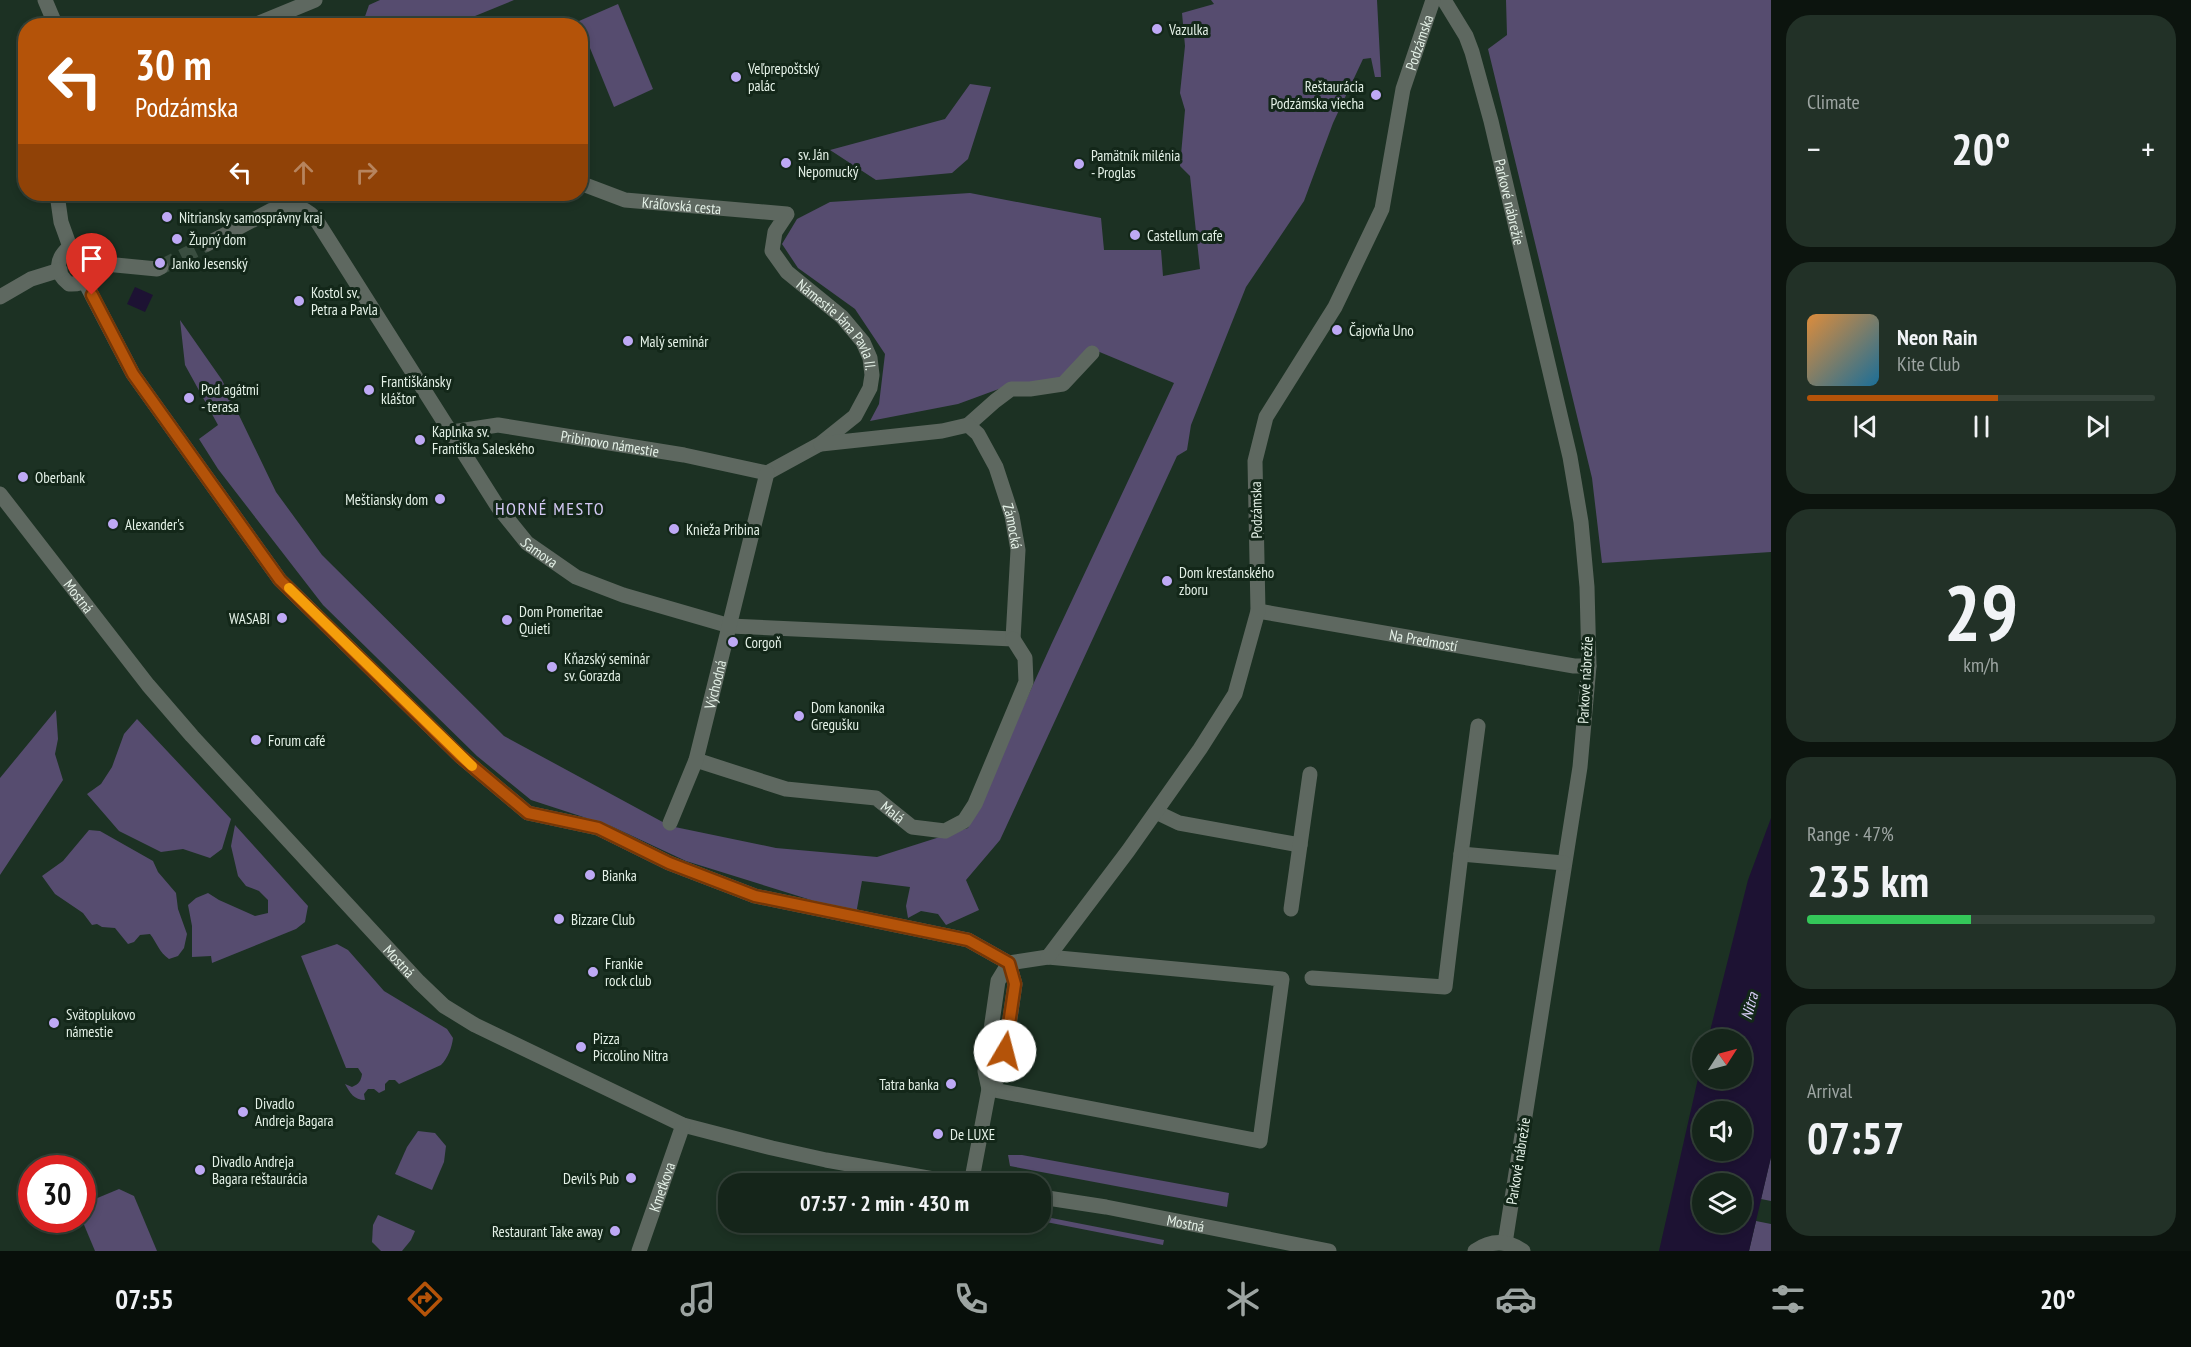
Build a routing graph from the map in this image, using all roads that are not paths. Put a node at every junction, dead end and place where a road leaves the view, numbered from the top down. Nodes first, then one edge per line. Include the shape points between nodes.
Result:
1 (45, 0) edge
2 (315, 0) edge
3 (1433, 0) edge
4 (1444, 0) edge
5 (53, 18) edge
6 (271, 18) edge
7 (1491, 121) joint
8 (588, 186) edge
9 (58, 201) edge
10 (298, 201) edge
11 (302, 201) edge
12 (787, 214) joint
13 (207, 244) tunnel mouth
14 (70, 247) junction
15 (95, 263) junction
16 (161, 267) tunnel mouth
17 (60, 270) junction
18 (85, 282) junction
19 (0, 297) edge
20 (1092, 353) dead end
21 (968, 425) junction
22 (452, 432) junction
23 (820, 444) junction
24 (767, 473) junction
25 (0, 494) edge
26 (1258, 611) junction
27 (730, 626) junction
28 (1013, 639) junction
29 (1589, 666) junction
30 (1478, 726) dead end
31 (696, 760) junction
32 (1310, 774) dead end
33 (1156, 812) junction
34 (670, 823) dead end
35 (1300, 845) junction
36 (1461, 854) junction
37 (1564, 863) junction
38 (1291, 909) dead end
39 (1048, 957) junction
40 (1009, 963) junction
41 (1312, 978) dead end
42 (989, 1089) junction
43 (683, 1125) junction
44 (902, 1173) edge
45 (973, 1173) edge
46 (1051, 1199) edge
47 (1505, 1243) junction
48 (639, 1251) edge
49 (1329, 1251) edge
50 (1474, 1251) edge
51 (1523, 1251) edge

1 - 5 street
2 - 6 street
3 - 26 street, Podzámska via 1403,89 1382,208 1335,307 1266,417 1255,461
4 - 7 street, Podzámska via 1466,36
7 - 29 street, Parkové nábrežie via 1570,457 1584,554
8 - 12 street, Kráľovská cesta via 625,200
9 - 14 street
10 - 13 street, Samova via 272,210
11 - 22 street, Samova
12 - 23 street, Námestie Jána Pavla II. via 775,232 772,250 787,273 842,317 863,342 870,358 870,388 855,416
14 - 15 street via 88,252
14 - 17 street via 60,255
15 - 16 street
15 - 18 street
17 - 18 street via 69,284
17 - 19 street via 31,279
18 - 40 street via 133,374 280,580 460,756 528,813 598,828 669,863 755,896 968,940
20 - 21 street via 1064,384 1011,390
21 - 23 street
21 - 28 street, Zámocká via 978,434 996,467 1012,516 1018,550
22 - 24 street, Pribinovo námestie via 498,425 684,455
22 - 27 street, Samova via 498,507 527,543 576,577
23 - 24 street, Námestie Jána Pavla II.
24 - 27 street, Východná
25 - 43 street, Mostná via 148,685 444,1006 495,1035
26 - 29 street, Na Predmostí
26 - 33 street, Podzámska via 1235,694
27 - 28 street, Samova
27 - 31 street, Východná
28 - 31 street, Malá via 1025,658 1026,682 975,804 964,821 945,831 912,827 876,798 786,789
29 - 37 street, Parkové nábrežie via 1580,767
30 - 36 street
31 - 34 street, Východná
32 - 35 street
33 - 35 street via 1179,822
33 - 39 street, Podzámska
35 - 38 street
36 - 37 street
36 - 41 street via 1445,987
37 - 47 street, Parkové nábrežie
39 - 40 street
39 - 42 street via 1282,979 1260,1141
40 - 42 street via 998,981 985,1071
42 - 45 street
43 - 44 street, Mostná via 815,1157
43 - 48 street, Kmeťkova
46 - 49 street, Mostná
47 - 50 street via 1490,1243
47 - 51 street

